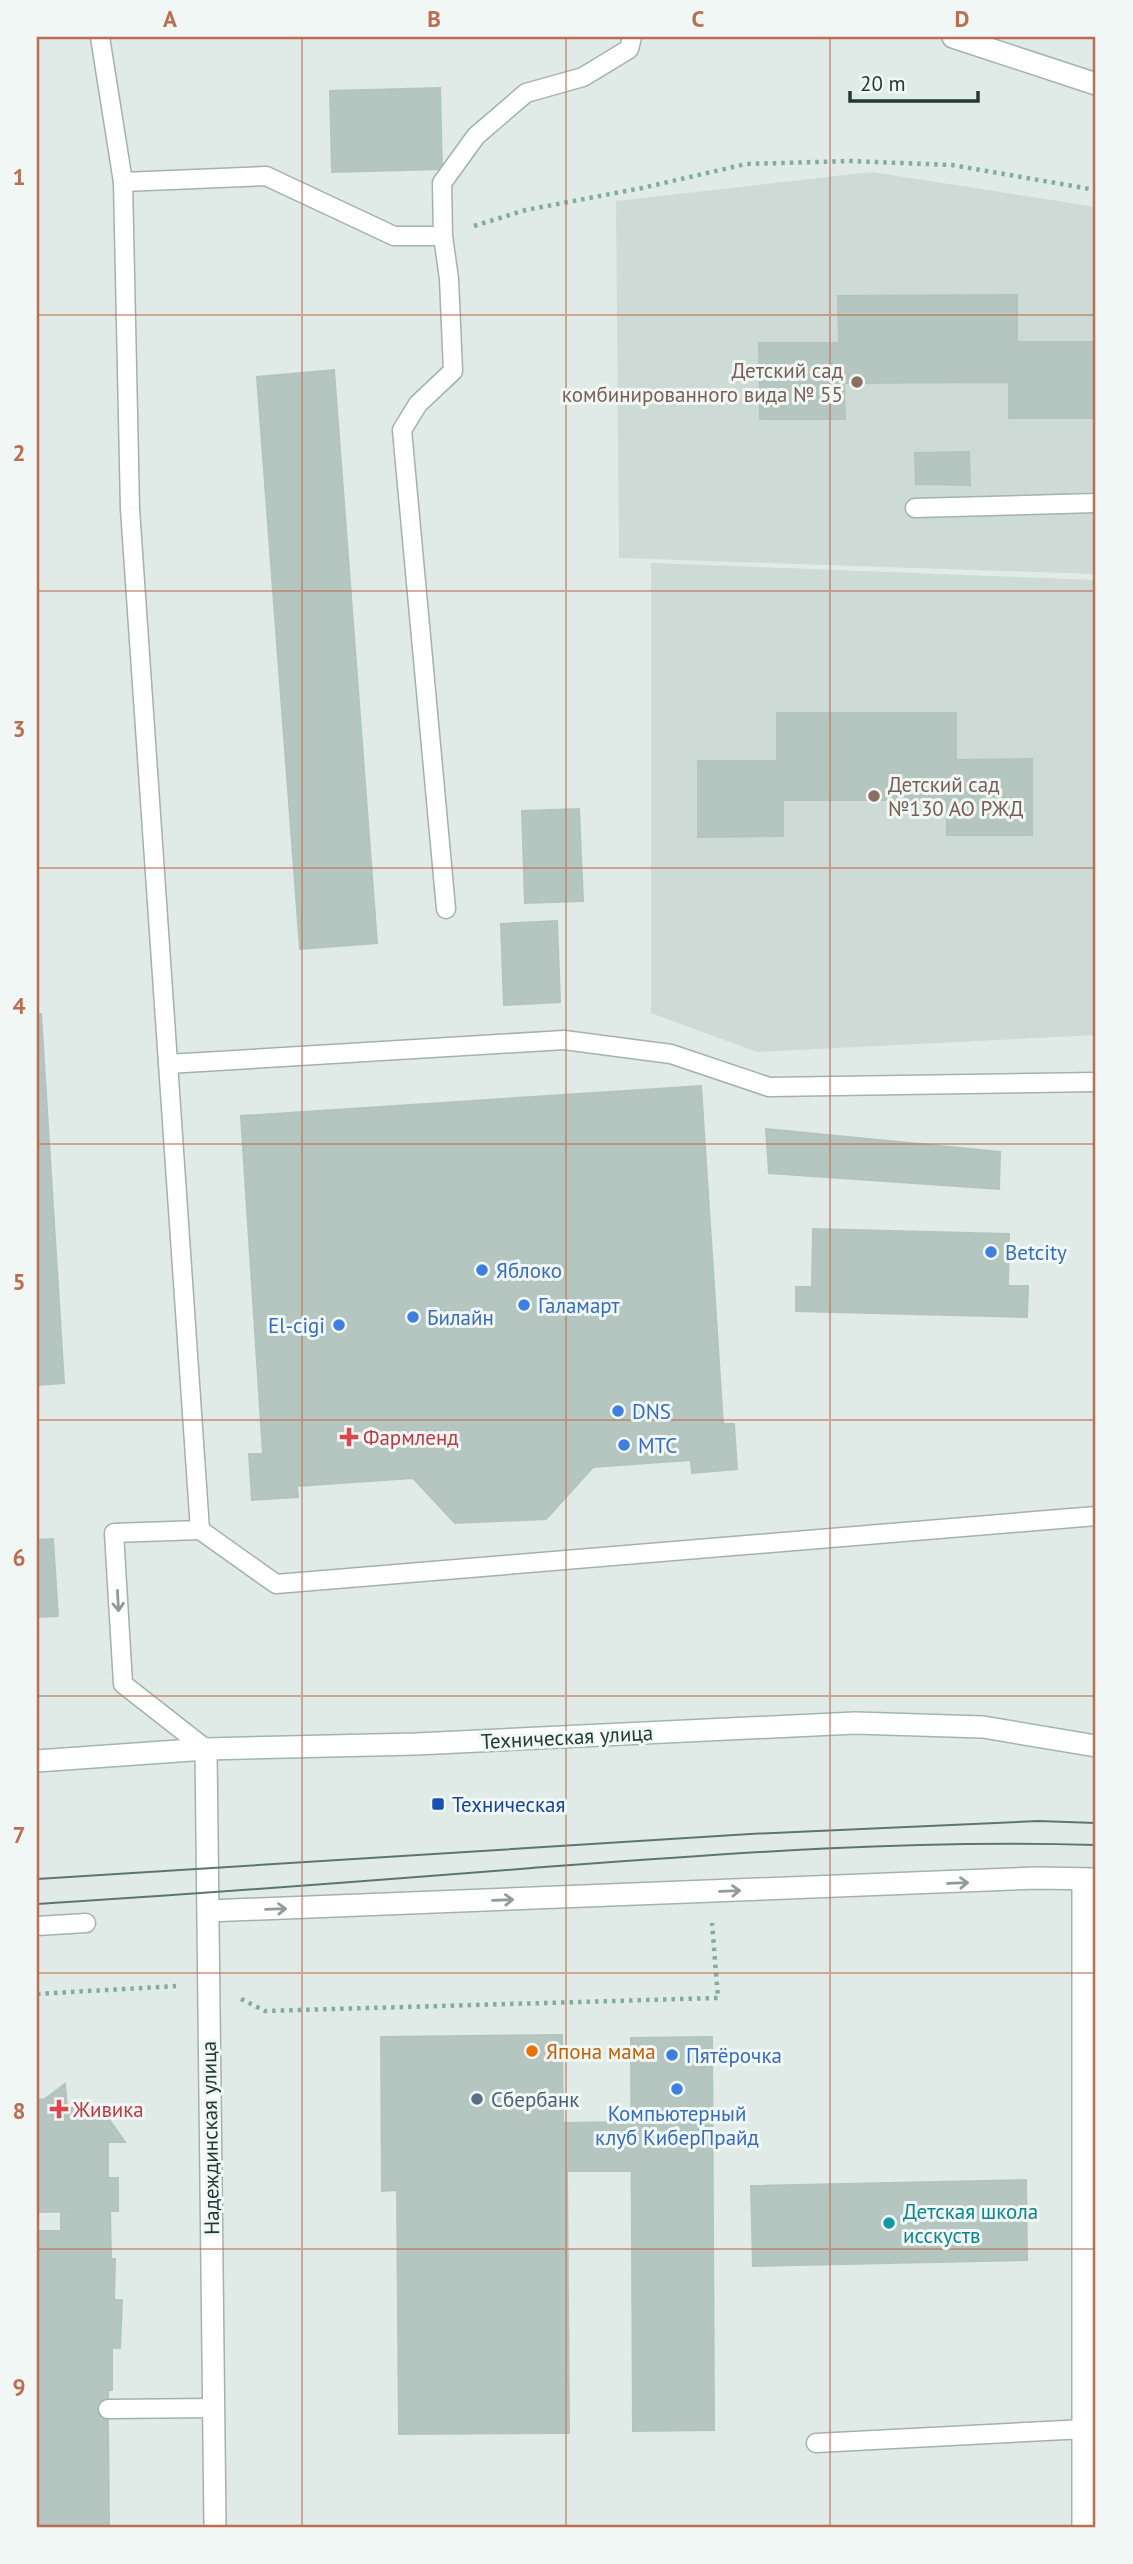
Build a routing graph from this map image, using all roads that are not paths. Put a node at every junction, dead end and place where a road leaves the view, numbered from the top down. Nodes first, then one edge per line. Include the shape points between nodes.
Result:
1 (100, 37) edge
2 (632, 37) edge
3 (953, 37) edge
4 (1096, 84) edge
5 (123, 182) junction
6 (443, 236) junction
7 (1096, 503) edge
8 (915, 508) dead end
9 (446, 909) dead end
10 (168, 1064) junction
11 (1096, 1082) edge
12 (1096, 1516) edge
13 (200, 1530) junction
14 (1096, 1746) edge
15 (206, 1749) junction
16 (37, 1760) edge
17 (1089, 1879) edge
18 (208, 1911) junction
19 (86, 1923) dead end
20 (37, 1926) edge
21 (1090, 2118) edge
22 (214, 2408) junction
23 (108, 2409) dead end
24 (1085, 2429) junction
25 (816, 2443) dead end
26 (215, 2527) edge
27 (1083, 2527) edge

1 - 5 lane
2 - 6 lane via 629,49 583,77 526,93 476,136 442,183
3 - 4 street
5 - 6 lane via 266,176 394,236
5 - 10 lane via 130,509
6 - 9 lane via 453,371 418,404 402,430
7 - 8 lane
10 - 11 lane via 564,1040 671,1055 769,1087
10 - 13 lane
12 - 13 lane via 275,1584
13 -> 15 lane via 114,1533 123,1684
14 - 15 street, Техническая улица via 983,1727 855,1723
15 - 16 street, Техническая улица
15 - 18 street, Надеждинская улица
18 -> 17 street
17 - 21 street
18 - 22 street, Надеждинская улица
19 - 20 lane
21 - 24 street
22 - 23 lane
22 - 26 street, Надеждинская улица
24 - 25 lane
24 - 27 street

